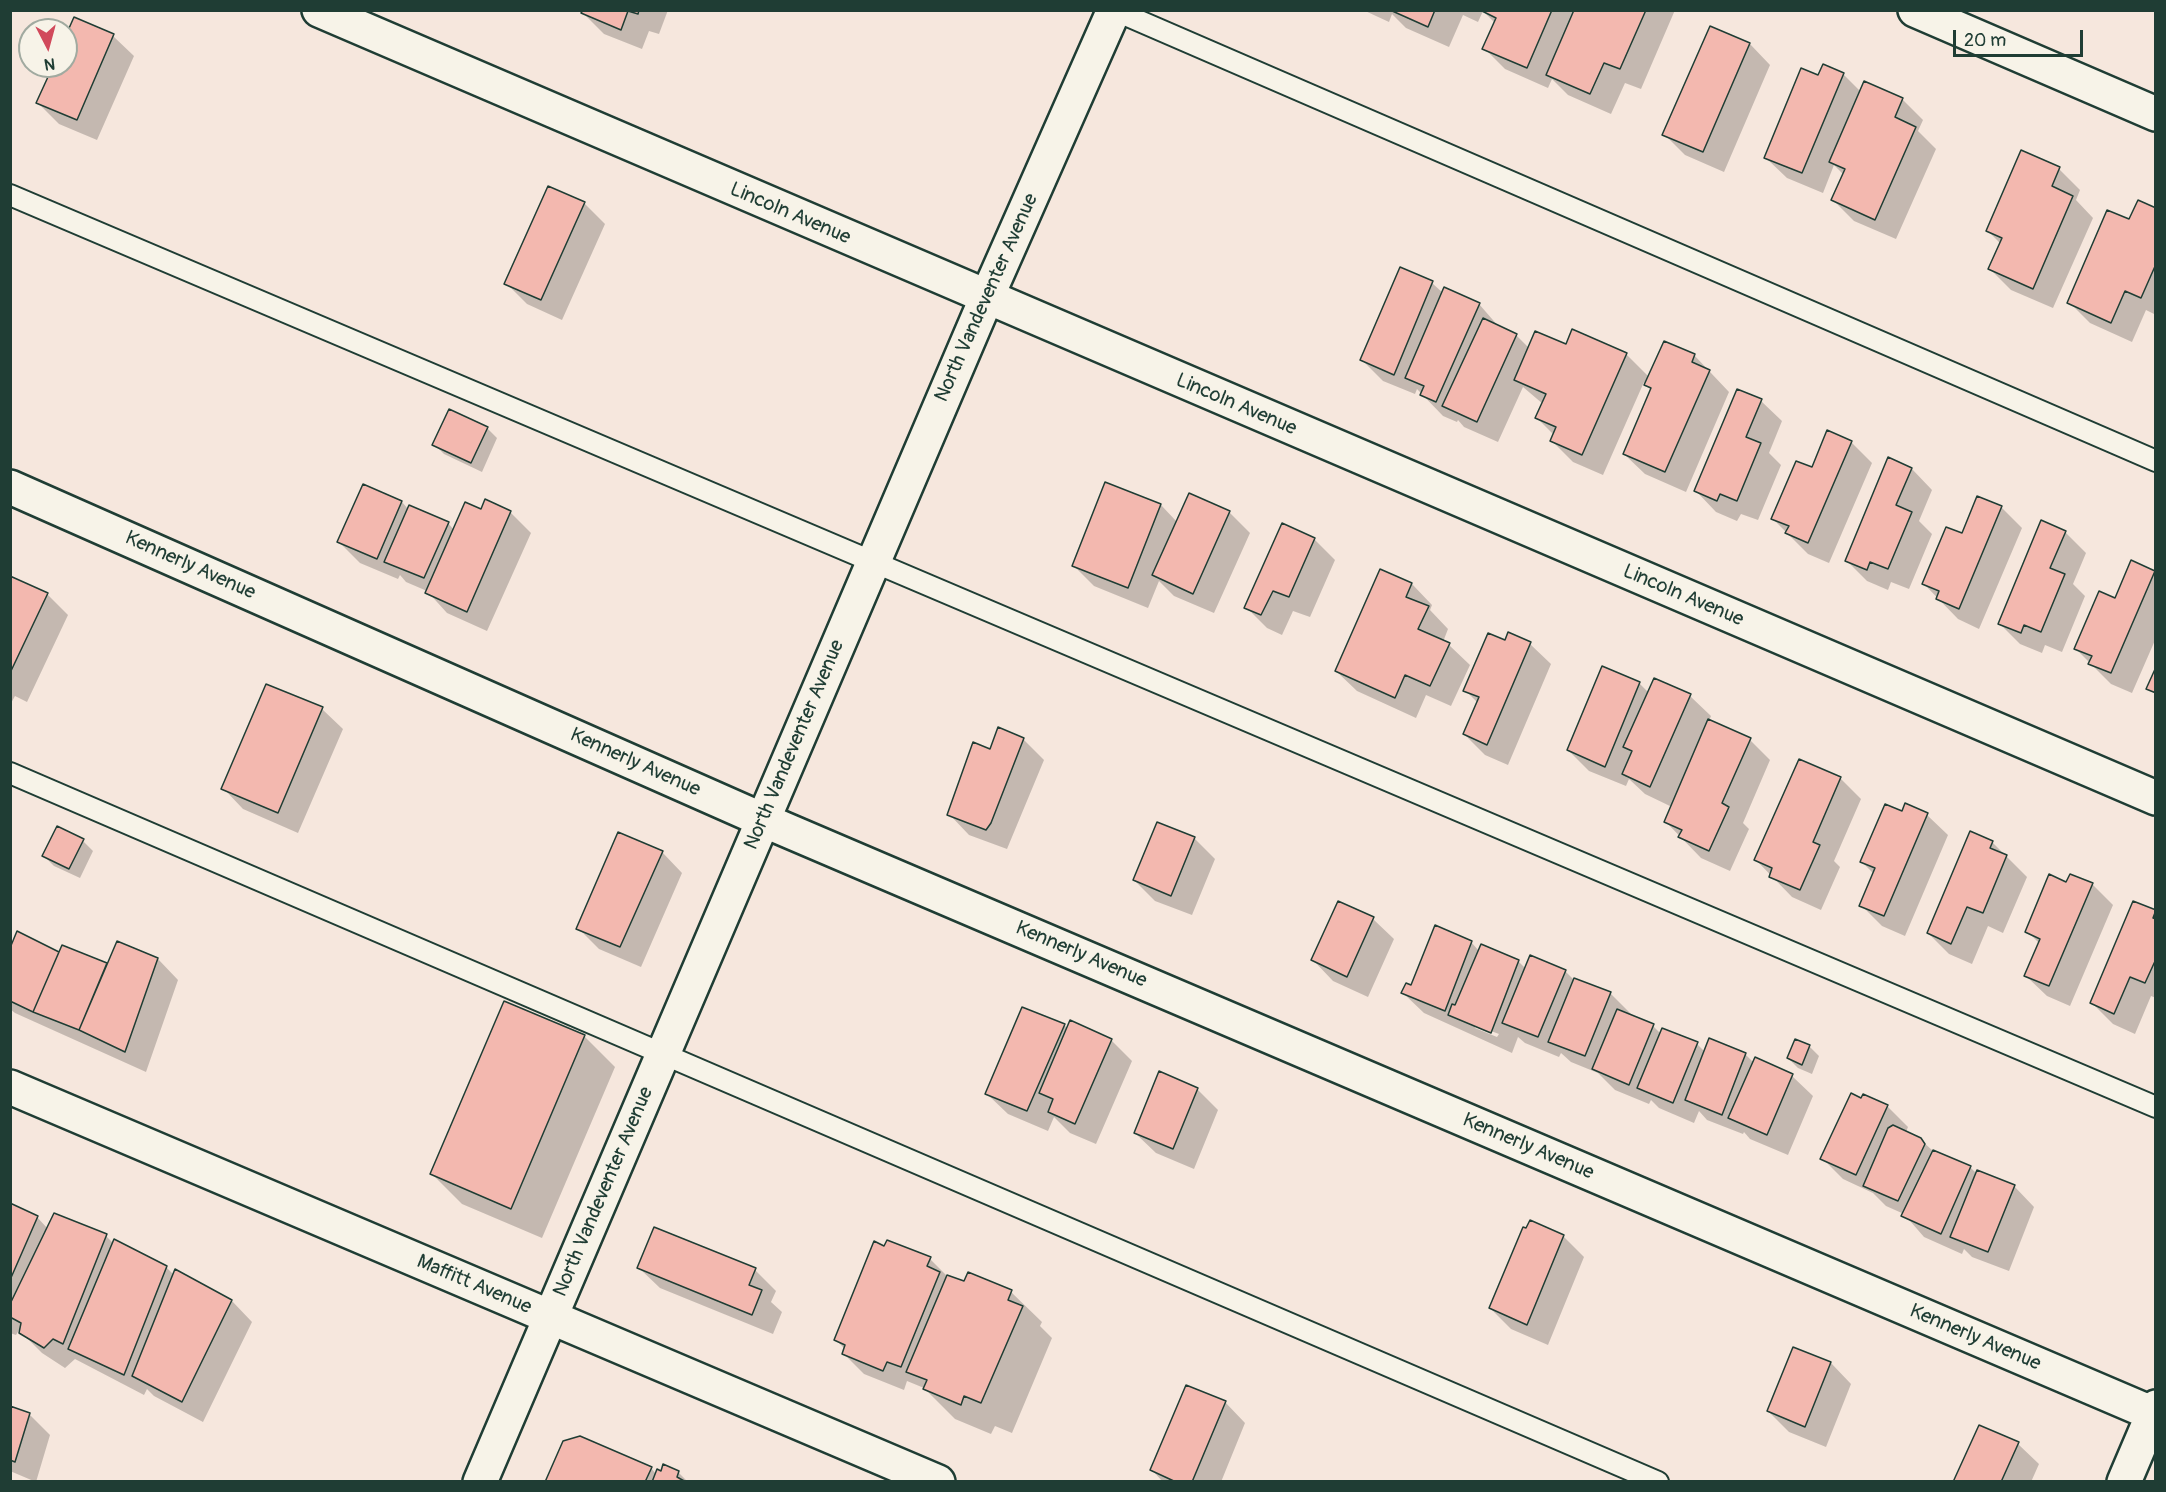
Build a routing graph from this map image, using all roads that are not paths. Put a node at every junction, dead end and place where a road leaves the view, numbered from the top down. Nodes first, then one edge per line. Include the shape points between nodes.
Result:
1 (319, 10) edge
2 (1114, 10) edge
3 (1915, 10) edge
4 (2156, 114) edge
5 (10, 195) edge
6 (986, 299) junction
7 (2156, 461) edge
8 (10, 487) edge
9 (873, 562) junction
10 (10, 773) edge
11 (2156, 798) edge
12 (764, 819) junction
13 (663, 1054) junction
14 (10, 1087) edge
15 (2156, 1107) edge
16 (550, 1318) junction
17 (2154, 1412) edge
18 (480, 1482) edge
19 (938, 1482) edge
20 (1658, 1482) edge
21 (2124, 1482) edge

1 - 6 street, Lincoln Avenue
2 - 6 street, North Vandeventer Avenue
2 - 7 lane
3 - 4 street
5 - 9 lane
6 - 9 street, North Vandeventer Avenue
6 - 11 street, Lincoln Avenue
8 - 12 street, Kennerly Avenue
9 - 12 street, North Vandeventer Avenue
9 - 15 lane
10 - 13 lane
12 - 13 street, North Vandeventer Avenue
12 - 17 street, Kennerly Avenue
13 - 16 street, North Vandeventer Avenue
13 - 20 lane
14 - 16 street, Maffitt Avenue
16 - 18 street, North Vandeventer Avenue
16 - 19 street, Maffitt Avenue
17 - 21 street

